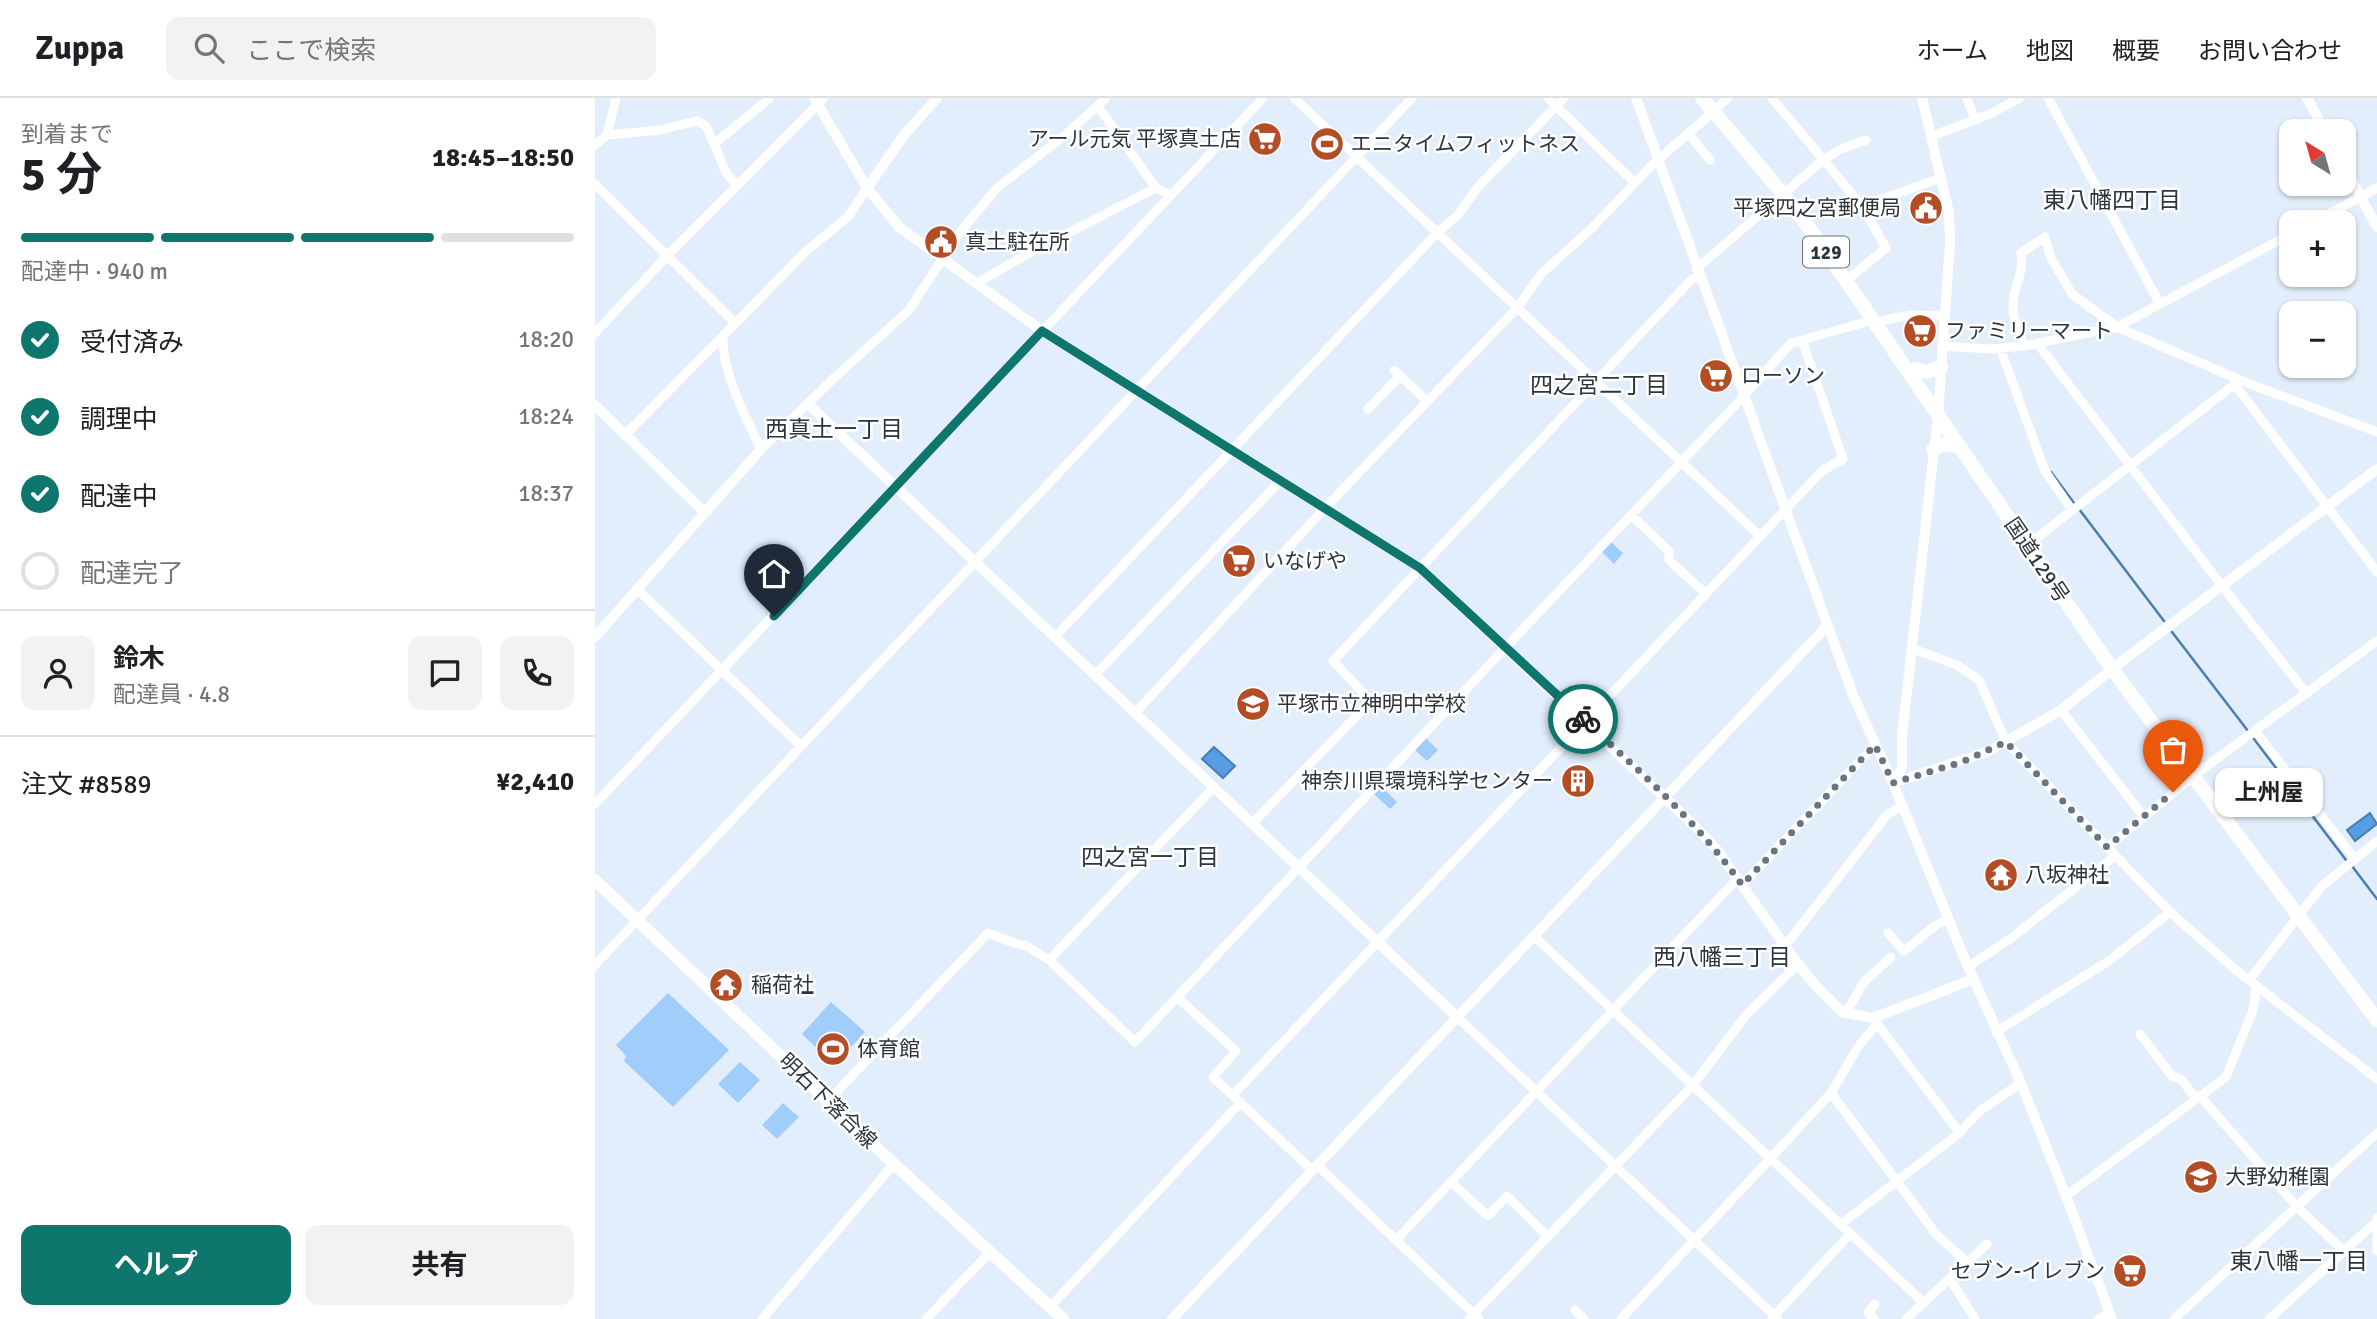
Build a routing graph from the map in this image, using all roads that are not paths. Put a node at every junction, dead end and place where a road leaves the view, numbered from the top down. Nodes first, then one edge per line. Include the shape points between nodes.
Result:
1 (615, 98) edge
2 (770, 98) edge
3 (937, 98) edge
4 (1106, 98) edge
5 (1263, 98) edge
6 (1294, 98) edge
7 (1412, 98) edge
8 (1548, 98) edge
9 (1636, 98) edge
10 (1702, 98) edge
11 (1772, 98) edge
12 (1922, 98) edge
13 (1967, 98) edge
14 (2020, 98) edge
15 (2047, 98) edge
16 (2307, 98) edge
17 (818, 100) edge
18 (1560, 102) edge
19 (1718, 103) edge
20 (1098, 106) junction
21 (2318, 119) edge
22 (1975, 120) junction
23 (1688, 133) junction
24 (607, 135) junction
25 (1932, 136) junction
26 (1866, 140) dead end
27 (714, 144) junction
28 (595, 145) edge
29 (1356, 156) junction
30 (1657, 160) junction
31 (1710, 160) dead end
32 (1823, 160) junction
33 (1941, 178) junction
34 (1635, 183) junction
35 (595, 184) edge
36 (737, 185) junction
37 (867, 188) junction
38 (1156, 188) junction
39 (2356, 188) edge
40 (2377, 188) edge
41 (1786, 191) junction
42 (1171, 195) junction
43 (2361, 197) junction
44 (1862, 206) junction
45 (2336, 210) edge
46 (2377, 227) edge
47 (1438, 232) junction
48 (2279, 240) edge
49 (667, 256) junction
50 (943, 259) junction
51 (1698, 273) junction
52 (1853, 275) junction
53 (977, 283) junction
54 (2160, 304) junction
55 (1517, 308) junction
56 (1944, 316) junction
57 (1879, 320) junction
58 (734, 322) junction
59 (2117, 327) junction
60 (1042, 331) junction
61 (595, 333) edge
62 (723, 335) junction
63 (1801, 340) junction
64 (2037, 343) junction
65 (1942, 346) junction
66 (2024, 346) junction
67 (2000, 348) junction
68 (1941, 367) junction
69 (1916, 369) junction
70 (1596, 383) junction
71 (2237, 383) junction
72 (1136, 390) junction
73 (1744, 397) junction
74 (1427, 401) junction
75 (808, 404) junction
76 (595, 405) edge
77 (1938, 408) junction
78 (1368, 409) dead end
79 (2377, 432) edge
80 (625, 435) junction
81 (1960, 446) junction
82 (761, 449) junction
83 (1233, 449) junction
84 (1933, 450) junction
85 (1680, 463) junction
86 (2131, 467) junction
87 (2377, 469) edge
88 (1280, 481) junction
89 (896, 486) junction
90 (2326, 506) junction
91 (1325, 508) junction
92 (1785, 510) junction
93 (2072, 510) junction
94 (704, 512) junction
95 (1631, 514) junction
96 (1760, 536) junction
97 (2034, 540) junction
98 (975, 562) junction
99 (1420, 568) junction
100 (2377, 572) edge
101 (2222, 586) junction
102 (636, 589) junction
103 (1706, 594) junction
104 (1826, 627) junction
105 (595, 636) edge
106 (1055, 637) junction
107 (2377, 640) edge
108 (1506, 647) junction
109 (1911, 648) junction
110 (2116, 666) junction
111 (722, 670) junction
112 (1095, 675) junction
113 (2307, 694) junction
114 (2061, 710) junction
115 (1135, 713) junction
116 (1585, 721) junction
117 (2256, 732) junction
118 (2006, 742) junction
119 (1875, 745) junction
120 (801, 746) junction
121 (2197, 774) junction
122 (1893, 783) junction
123 (1214, 787) junction
124 (1666, 798) junction
125 (595, 804) edge
126 (1902, 805) junction
127 (2144, 817) junction
128 (1252, 824) junction
129 (2377, 841) edge
130 (2107, 847) junction
131 (2115, 856) junction
132 (2355, 859) junction
133 (1298, 867) junction
134 (595, 880) edge
135 (1739, 882) junction
136 (2301, 911) junction
137 (2170, 912) junction
138 (1949, 919) junction
139 (637, 920) junction
140 (1888, 933) dead end
141 (1534, 936) junction
142 (1377, 942) junction
143 (1785, 946) junction
144 (1891, 957) dead end
145 (1049, 960) junction
146 (1798, 964) junction
147 (595, 965) edge
148 (1968, 967) junction
149 (1974, 979) junction
150 (2252, 982) junction
151 (1177, 997) junction
152 (2377, 1003) edge
153 (1614, 1010) junction
154 (1846, 1013) junction
155 (1457, 1017) junction
156 (2377, 1020) edge
157 (1875, 1021) junction
158 (1996, 1032) junction
159 (2140, 1034) dead end
160 (2377, 1079) edge
161 (2021, 1083) junction
162 (1693, 1084) junction
163 (1536, 1092) junction
164 (1831, 1093) junction
165 (1233, 1095) junction
166 (2198, 1098) junction
167 (828, 1101) junction
168 (1241, 1102) junction
169 (1959, 1132) junction
170 (2377, 1133) edge
171 (1772, 1159) junction
172 (894, 1164) junction
173 (1615, 1166) junction
174 (1314, 1168) junction
175 (1451, 1181) junction
176 (1898, 1182) junction
177 (2066, 1196) junction
178 (2298, 1208) junction
179 (2377, 1220) edge
180 (1841, 1224) junction
181 (1851, 1233) junction
182 (1548, 1237) junction
183 (1396, 1240) junction
184 (1695, 1241) junction
185 (1987, 1244) dead end
186 (2344, 1251) junction
187 (2377, 1251) edge
188 (990, 1252) junction
189 (1968, 1263) junction
190 (1950, 1279) junction
191 (1924, 1303) junction
192 (1875, 1304) dead end
193 (1050, 1307) junction
194 (1575, 1310) dead end
195 (2110, 1316) edge
196 (1474, 1317) edge
197 (1774, 1318) edge
198 (762, 1319) edge
199 (926, 1319) edge
200 (1063, 1319) edge
201 (1172, 1319) edge
202 (1584, 1319) edge
203 (1621, 1319) edge
204 (1874, 1319) edge
205 (1906, 1319) edge
206 (1975, 1319) edge
207 (2098, 1319) edge
208 (2174, 1319) edge
209 (2269, 1319) edge

1 - 24 street
2 - 27 street
3 - 37 street
4 - 20 street
5 - 42 street
6 - 29 street
7 - 29 street
8 - 18 street
9 - 30 street
10 - 19 highway, 国道129号 / 129
11 - 32 street
12 - 25 street
13 - 22 street
14 - 22 street
15 - 54 street
16 - 21 street
17 - 36 street
17 - 37 street
18 - 34 street
18 - 47 street
19 - 23 street
19 - 41 highway, 国道129号 / 129
20 - 38 street
20 - 50 street via 996,189
22 - 25 street
23 - 30 street
23 - 31 street
24 - 27 street via 697,121 706,126
24 - 28 street
25 - 33 street
26 - 32 street
27 - 36 street via 726,174
29 - 47 street
29 - 72 street
30 - 34 street
30 - 51 street
32 - 41 street
32 - 44 street
33 - 44 street
33 - 56 street via 1950,242
34 - 55 street via 1541,274
35 - 49 street
36 - 49 street
37 - 50 street via 899,227
37 - 58 street via 848,217
38 - 42 street
38 - 53 street
39 - 43 street
40 - 43 street
41 - 51 street
41 - 52 highway, 国道129号 / 129
41 - 57 highway, 国道129号 / 129
42 - 60 street
43 - 45 street
43 - 46 street
44 - 52 street via 1886,248
47 - 55 street
47 - 83 street
48 - 54 street
49 - 58 street
49 - 61 street
50 - 53 street
50 - 75 street via 909,310
51 - 70 street
51 - 73 street
52 - 57 highway, 国道129号 / 129
53 - 60 street
54 - 59 street
55 - 70 street
55 - 74 street
56 - 57 street
56 - 65 street
57 - 63 street
57 - 69 highway, 国道129号 / 129
57 - 77 highway, 国道129号 / 129
58 - 62 street
59 - 64 street
59 - 66 street via 2072,294 2051,258 2045,237 2021,253 2023,264 2013,300
59 - 71 street
60 - 72 street
60 - 89 street
62 - 80 street
62 - 82 street via 739,404
63 - 73 street via 1791,343
63 - 92 street via 1843,458 1822,471
64 - 66 street
64 - 86 street
65 - 67 street
65 - 68 street
66 - 67 street
67 - 93 street via 2045,471
68 - 69 highway via 1926,372
68 - 77 street
69 - 77 highway, 国道129号 / 129
70 - 85 street
70 - 99 street
71 - 79 street
71 - 86 street
71 - 90 street
72 - 83 street
72 - 98 street
73 - 85 street
73 - 92 street
74 - 78 street via 1397,373
74 - 91 street
75 - 82 street
75 - 89 street
76 - 80 street
77 - 81 highway, 国道129号 / 129
77 - 84 street
77 - 97 highway, 国道129号 / 129
80 - 94 street
81 - 84 highway via 1943,444
81 - 110 highway, 国道129号 / 129
82 - 94 street
83 - 88 street
83 - 106 street
84 - 109 street
85 - 95 street
85 - 96 street
86 - 93 street
86 - 101 street
87 - 90 street
88 - 91 street
88 - 112 street
89 - 98 street
89 - 111 street
90 - 100 street
90 - 101 street
91 - 99 street
91 - 115 street
92 - 96 street
92 - 104 street
93 - 97 street
94 - 102 street
95 - 103 street via 1669,551 1669,560
95 - 108 street
96 - 103 street
97 - 110 highway, 国道129号 / 129
98 - 106 street
98 - 120 street
99 - 108 street
99 - 128 street via 1333,661 1371,701
101 - 110 street
101 - 113 street
102 - 105 street
102 - 111 street
103 - 116 street
104 - 119 street
104 - 124 street
106 - 112 street
107 - 113 street
108 - 116 street
108 - 133 street
109 - 118 street via 1957,665 1979,680
109 - 122 street via 1902,768
110 - 114 street
110 - 121 highway, 国道129号 / 129
111 - 120 street
111 - 125 street
112 - 115 street
113 - 117 street
114 - 118 street
114 - 127 street
115 - 123 street
116 - 124 street
116 - 142 street
117 - 121 street
117 - 132 street
118 - 122 street via 1962,762
118 - 130 street
119 - 122 street
119 - 135 street
120 - 139 street
121 - 127 street
121 - 136 highway, 国道129号 / 129
122 - 126 street
123 - 128 street
123 - 145 street
124 - 135 street via 1717,850
124 - 141 street
126 - 138 street
126 - 143 street via 1887,815
127 - 130 street
128 - 133 street
129 - 132 street
130 - 131 street
131 - 137 street
131 - 148 street
132 - 136 street
133 - 142 street
133 - 151 street
134 - 139 main road, 明石下落合線
135 - 143 street
135 - 153 street
136 - 150 street
136 - 152 highway, 国道129号 / 129
136 - 156 highway, 国道129号 / 129
137 - 150 street
137 - 158 street via 2110,960
138 - 140 street via 1904,951
138 - 148 street
139 - 147 street
139 - 167 main road, 明石下落合線
141 - 153 street
141 - 155 street
142 - 155 street
142 - 165 street
143 - 146 street
144 - 154 street via 1864,983
145 - 151 street via 1135,1042
145 - 167 street via 1027,946 988,933
146 - 154 street
146 - 162 street via 1747,1014
148 - 149 street
149 - 157 street
149 - 158 street
150 - 160 street
150 - 166 street via 2252,1013 2231,1068
151 - 165 street via 1236,1052 1213,1077
153 - 162 street
153 - 163 street
154 - 157 street
155 - 163 street
155 - 174 street
157 - 164 street
157 - 169 street
158 - 161 street
159 - 166 street via 2172,1076
161 - 169 street via 1981,1110
161 - 177 street
162 - 171 street
162 - 173 street
163 - 173 street
163 - 175 street
164 - 171 street
164 - 176 street
165 - 168 street
166 - 177 street
166 - 178 street
167 - 172 main road, 明石下落合線
168 - 174 street
168 - 193 street
169 - 176 street
170 - 178 street
171 - 180 street
171 - 184 street
172 - 188 main road, 明石下落合線
172 - 198 street
173 - 182 street
173 - 184 street
174 - 183 street
174 - 201 street
175 - 182 street via 1488,1216 1507,1196
175 - 183 street
176 - 180 street
176 - 189 street via 1936,1234
177 - 195 street
178 - 186 street
178 - 208 street
179 - 186 street
179 - 187 street
180 - 181 street
181 - 191 street
181 - 197 street
182 - 196 street
183 - 196 street
184 - 197 street
184 - 203 street
185 - 189 street
186 - 209 street
188 - 193 main road, 明石下落合線
188 - 199 street
189 - 190 street
190 - 191 street
190 - 206 street
191 - 205 street
192 - 204 street via 1868,1313
193 - 200 main road, 明石下落合線
194 - 202 street
195 - 207 street

